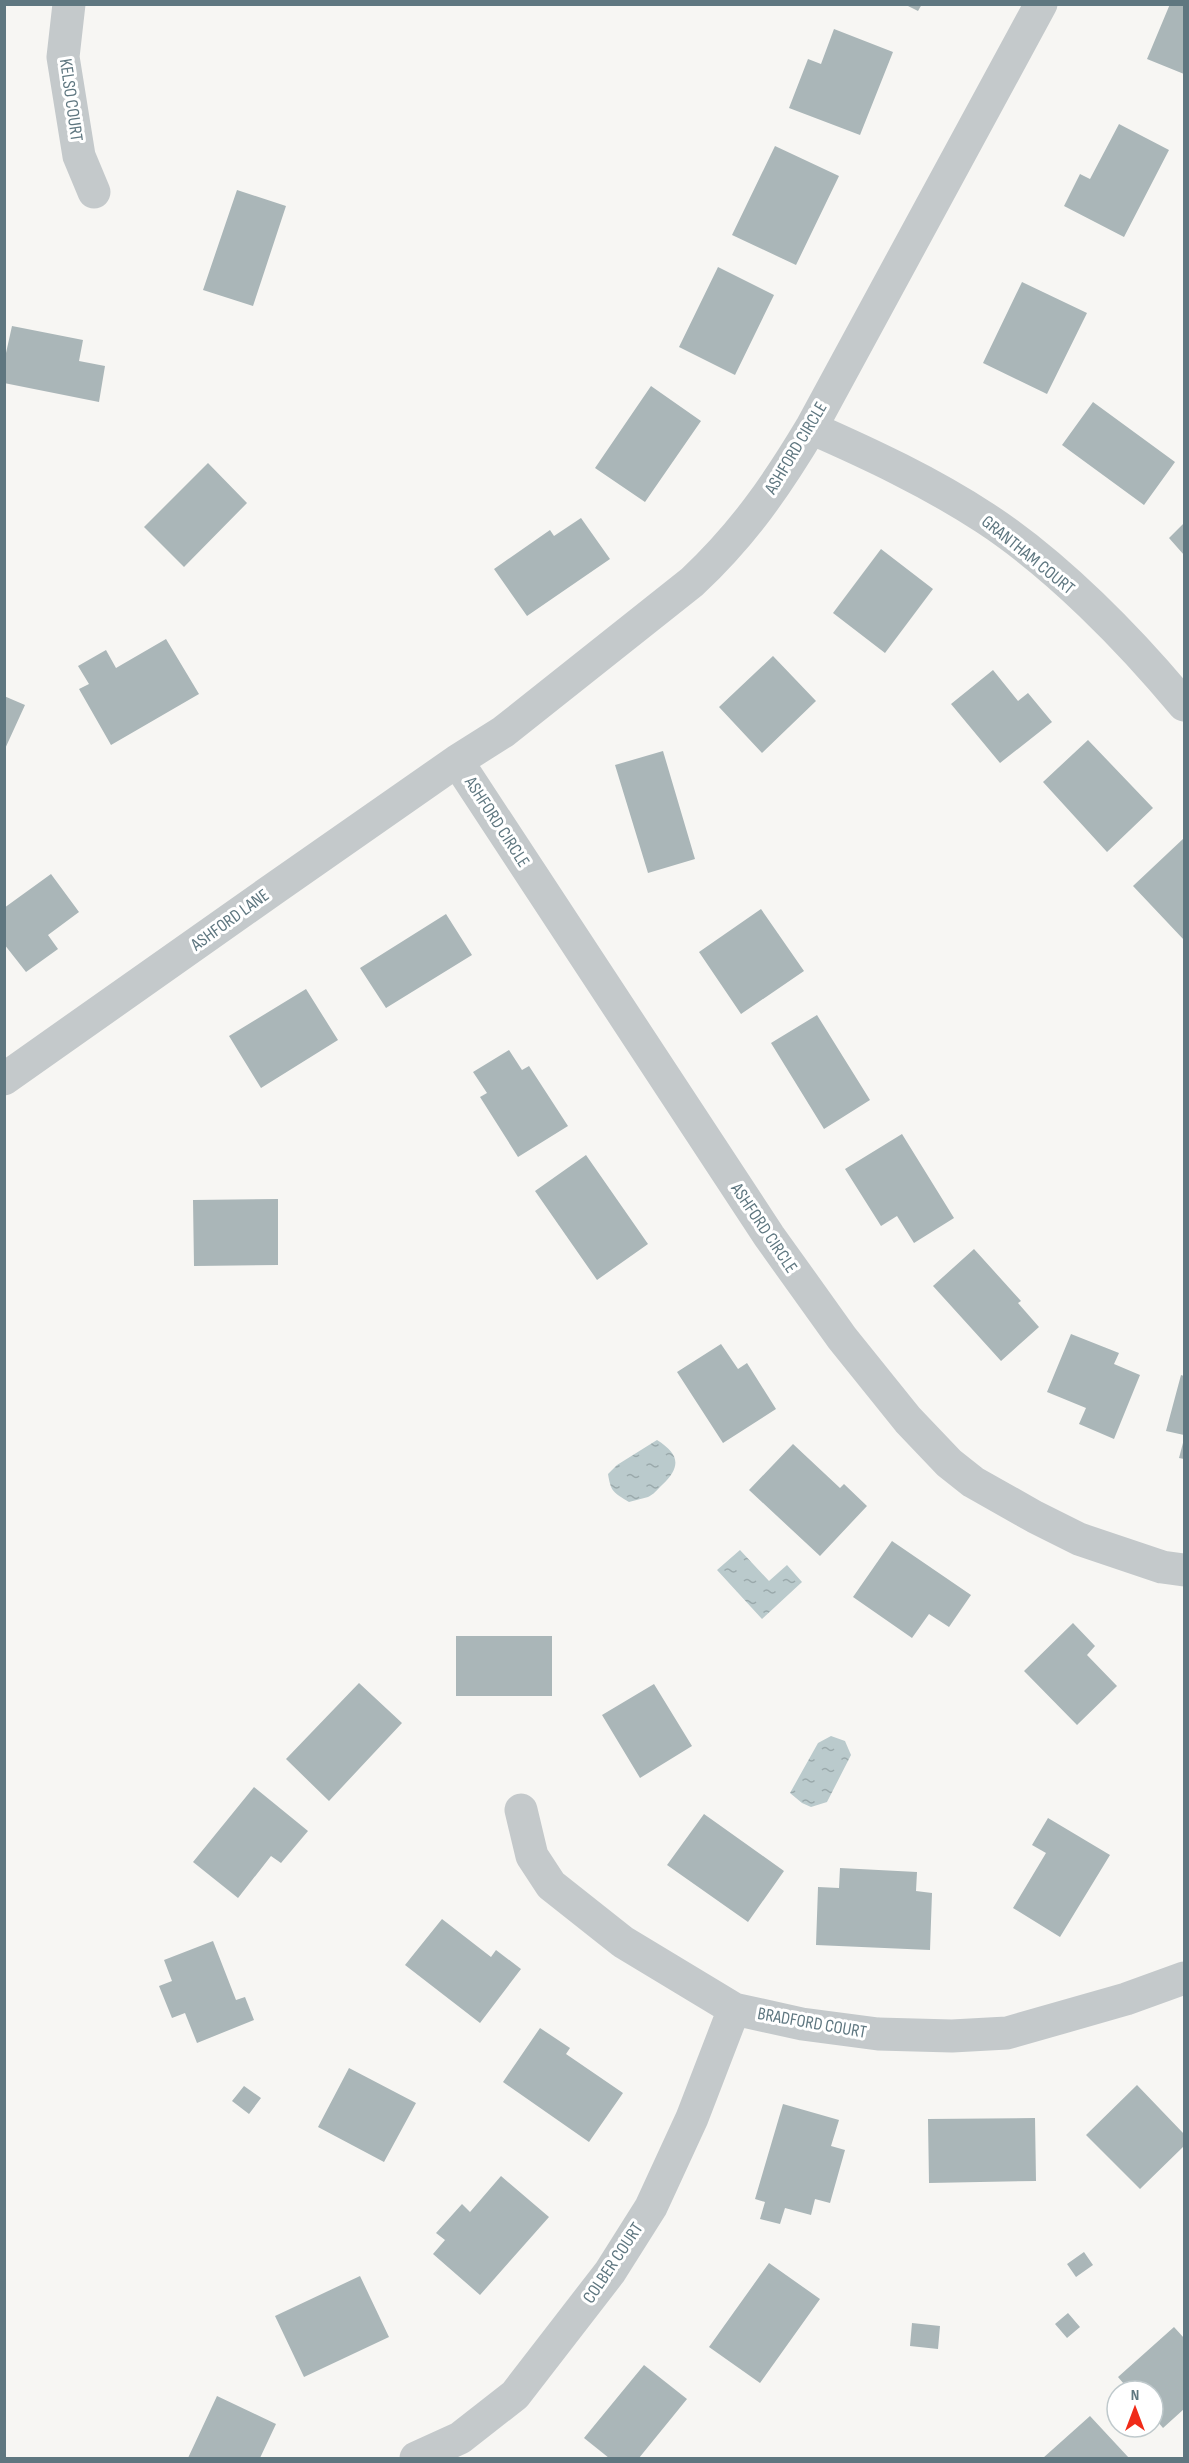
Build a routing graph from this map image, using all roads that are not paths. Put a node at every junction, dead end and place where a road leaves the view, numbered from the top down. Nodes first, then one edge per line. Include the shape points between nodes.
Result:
1 (69, 4) edge
2 (1041, 4) edge
3 (94, 192) dead end
4 (810, 428) junction
5 (1185, 705) edge
6 (457, 761) junction
7 (4, 1079) edge
8 (1185, 1570) edge
9 (521, 1810) dead end
10 (1185, 1978) edge
11 (734, 2009) junction
12 (416, 2458) edge

1 - 3 street, KELSO COURT via 63,57 79,156
2 - 4 street, ASHFORD CIRCLE
4 - 5 street, GRANTHAM COURT via 871,454 1015,539 1098,613
4 - 6 street, ASHFORD CIRCLE via 750,521 692,582 503,732
6 - 7 street, ASHFORD LANE
6 - 8 street, ASHFORD CIRCLE via 769,1236 842,1338 908,1420 973,1482 1035,1517 1079,1539 1162,1567
9 - 11 street, BRADFORD COURT via 532,1856 550,1885 623,1942
10 - 11 street, BRADFORD COURT via 1007,2033 878,2034 802,2024
11 - 12 street, COLBER COURT via 692,2118 651,2207 610,2272 515,2395 460,2438

